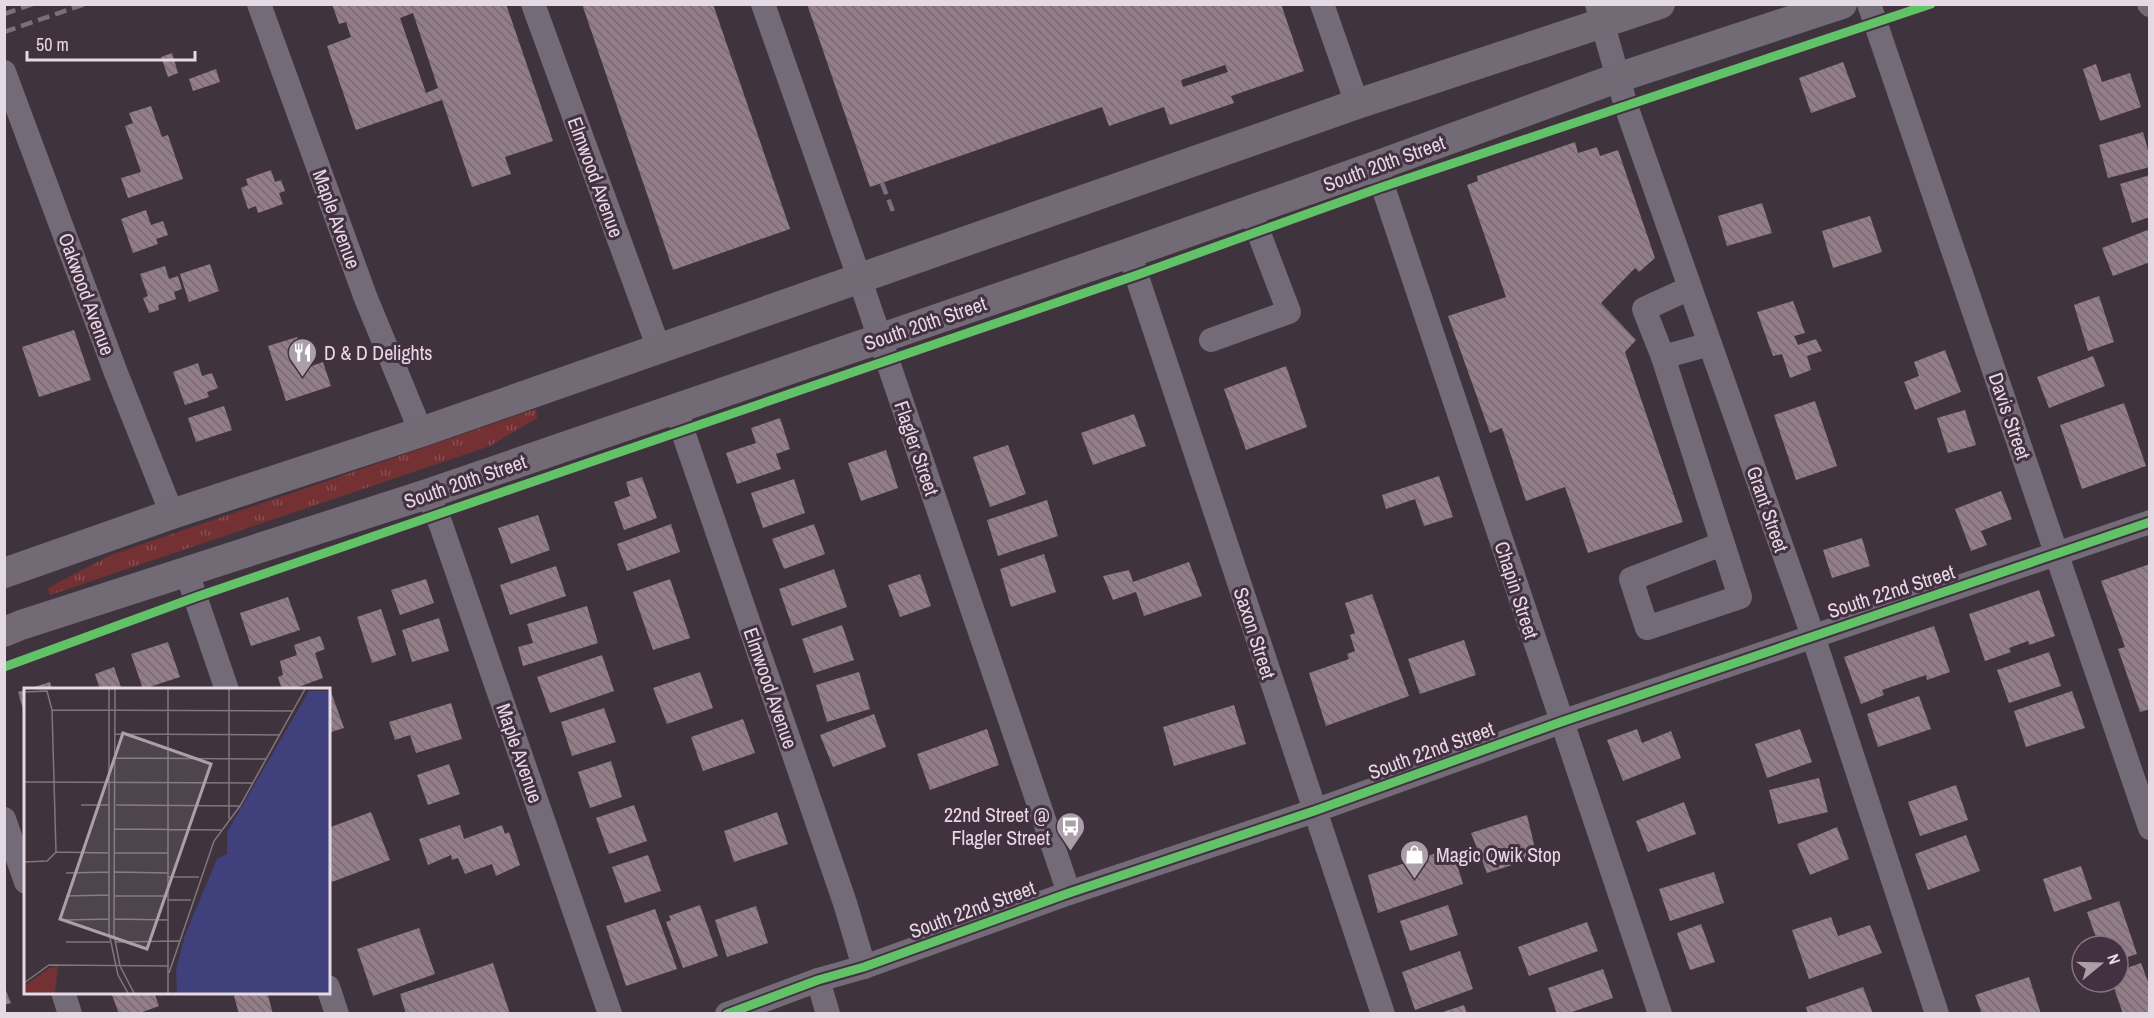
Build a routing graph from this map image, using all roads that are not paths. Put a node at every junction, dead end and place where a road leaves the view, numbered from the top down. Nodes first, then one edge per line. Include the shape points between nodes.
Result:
1 (259, 4) edge
2 (533, 4) edge
3 (763, 4) edge
4 (1322, 4) edge
5 (1660, 4) edge
6 (1842, 4) edge
7 (1869, 4) edge
8 (1600, 14) edge
9 (4, 72) edge
10 (1617, 78) junction
11 (1357, 104) junction
12 (1376, 166) junction
13 (1250, 210) junction
14 (1129, 253) junction
15 (860, 280) junction
16 (1690, 288) junction
17 (880, 339) junction
18 (1210, 340) dead end
19 (1710, 344) junction
20 (659, 349) junction
21 (1663, 357) junction
22 (677, 409) junction
23 (421, 432) junction
24 (427, 494) junction
25 (172, 514) junction
26 (2150, 522) edge
27 (1722, 544) junction
28 (2058, 554) junction
29 (4, 573) edge
30 (187, 573) junction
31 (4, 632) edge
32 (1813, 636) junction
33 (226, 688) edge
34 (1561, 722) junction
35 (1314, 811) junction
36 (4, 819) edge
37 (2150, 828) edge
38 (24, 876) edge
39 (1070, 893) junction
40 (864, 967) junction
41 (818, 980) junction
42 (330, 993) edge
43 (63, 994) edge
44 (70, 1014) edge
45 (337, 1014) edge
46 (610, 1014) edge
47 (727, 1014) edge
48 (828, 1014) edge
49 (1383, 1014) edge
50 (1660, 1014) edge
51 (1937, 1014) edge

1 - 23 street, Maple Avenue via 365,296
2 - 20 street, Elmwood Avenue
3 - 15 street, Flagler Street
4 - 11 street
5 - 8 main road
6 - 10 main road, South 20th Street
7 - 28 street, Davis Street
8 - 10 street, Grant Street
8 - 11 main road
9 - 25 street, Oakwood Avenue
10 - 12 main road, South 20th Street
10 - 16 street, Grant Street
11 - 15 main road
12 - 13 main road, South 20th Street
12 - 34 street, Chapin Street
13 - 14 main road, South 20th Street
13 - 18 street via 1289,312
14 - 17 main road, South 20th Street
14 - 35 street, Saxon Street
15 - 17 street, Flagler Street
15 - 20 main road
16 - 19 street, Grant Street
16 - 21 street via 1644,309
17 - 22 main road, South 20th Street
17 - 39 street, Flagler Street
19 - 21 street
19 - 32 street, Grant Street
20 - 23 main road
21 - 27 street
22 - 24 main road, South 20th Street
22 - 40 street, Elmwood Avenue
23 - 25 main road
24 - 30 main road, South 20th Street
24 - 46 street, Maple Avenue
25 - 29 main road
26 - 28 street, South 22nd Street
27 - 27 street via 1740,597 1647,628 1631,579
28 - 32 street, South 22nd Street
28 - 37 street, Davis Street
30 - 31 main road, South 20th Street
30 - 33 street
32 - 34 street, South 22nd Street
32 - 51 street, Grant Street
34 - 35 street, South 22nd Street
34 - 50 street, Chapin Street
35 - 39 street, South 22nd Street
35 - 49 street, Saxon Street
36 - 38 street
39 - 40 street, South 22nd Street
40 - 41 street, South 22nd Street
41 - 47 street, South 22nd Street
41 - 48 street
42 - 45 street
43 - 44 street

